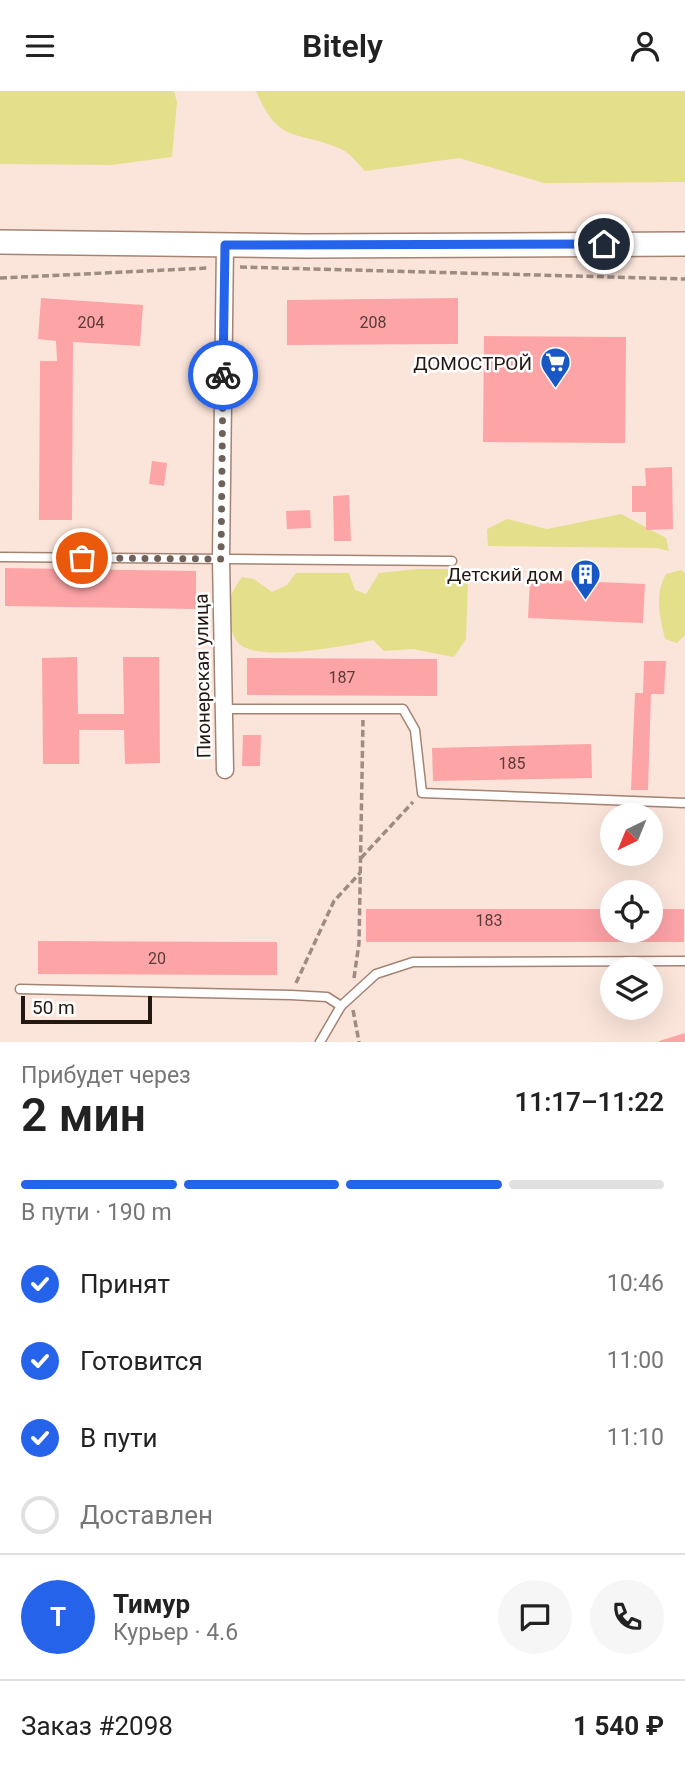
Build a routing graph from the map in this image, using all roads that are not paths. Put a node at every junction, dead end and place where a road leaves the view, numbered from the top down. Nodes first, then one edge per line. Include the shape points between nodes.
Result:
1 (0, 242) edge
2 (685, 244) edge
3 (225, 256) junction
4 (0, 557) edge
5 (221, 559) junction
6 (452, 561) dead end
7 (224, 709) junction
8 (225, 770) dead end
9 (685, 803) edge
10 (685, 961) edge
11 (20, 989) dead end
12 (341, 1006) junction
13 (320, 1042) edge

1 - 3 main road
2 - 3 main road
3 - 5 street, Пионерская улица
4 - 5 lane
5 - 6 lane
5 - 7 street, Пионерская улица
7 - 8 street, Пионерская улица
7 - 9 lane via 403,709 415,730 422,793
10 - 12 lane via 413,962 376,974
11 - 12 lane via 291,995 327,997
12 - 13 lane

